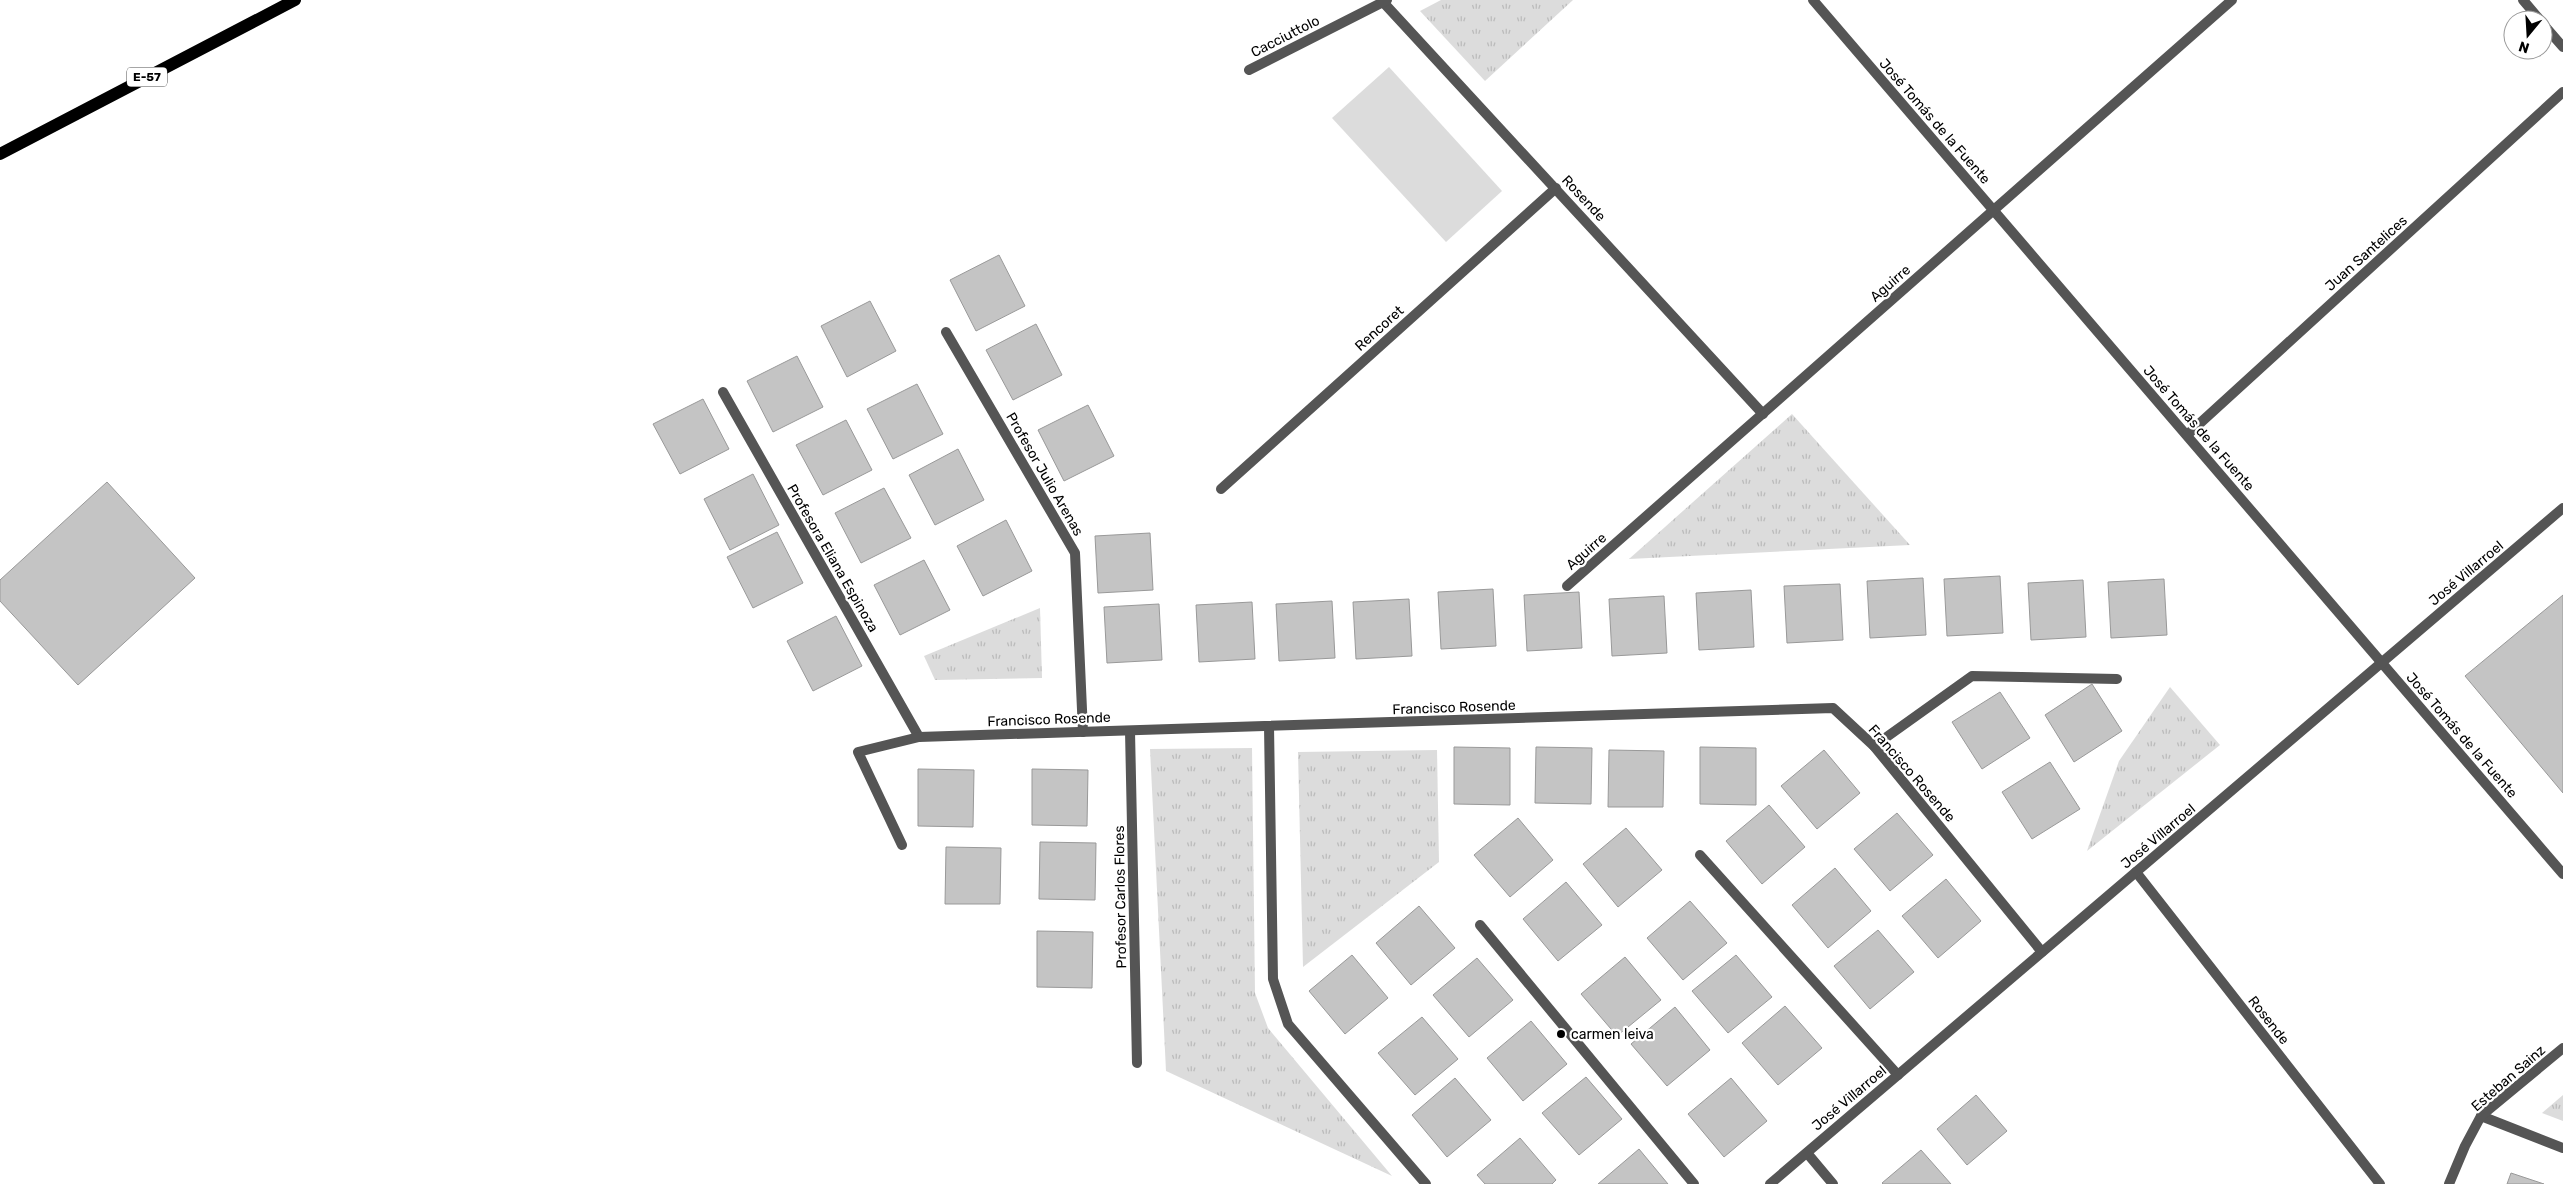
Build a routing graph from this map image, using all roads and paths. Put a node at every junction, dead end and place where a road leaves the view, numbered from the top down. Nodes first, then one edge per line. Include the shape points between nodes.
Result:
1 (295, 0) edge
2 (1813, 0) edge
3 (2232, 0) edge
4 (2523, 0) edge
5 (1385, 1) edge
6 (2532, 10) edge
7 (2553, 36) edge
8 (2563, 47) edge
9 (1249, 70) dead end
10 (2563, 92) edge
11 (0, 154) edge
12 (1556, 188) junction
13 (1993, 210) junction
14 (946, 332) dead end
15 (723, 392) dead end
16 (1763, 414) junction
17 (2187, 435) junction
18 (1221, 489) dead end
19 (2563, 508) edge
20 (1567, 586) dead end
21 (2382, 662) junction
22 (2117, 679) dead end
23 (1269, 726) junction
24 (1130, 731) junction
25 (1084, 732) junction
26 (919, 737) junction
27 (1874, 746) junction
28 (902, 846) dead end
29 (1700, 855) dead end
30 (2136, 872) junction
31 (2563, 874) edge
32 (1480, 925) dead end
33 (2042, 952) junction
34 (2563, 1048) edge
35 (1137, 1063) dead end
36 (1898, 1075) junction
37 (2481, 1116) junction
38 (2563, 1148) edge
39 (1807, 1153) junction
40 (1426, 1184) edge
41 (1694, 1184) edge
42 (1770, 1184) edge
43 (1832, 1184) edge
44 (2380, 1184) edge
45 (2449, 1184) edge

1 - 11 main road, E-57
2 - 13 street, José Tomás de la Fuente
3 - 13 street, Aguirre
4 - 6 street
5 - 9 street, Cacciuttolo
5 - 12 street, Rosende
7 - 8 street
10 - 17 street, Juan Santelices
12 - 16 street, Rosende
12 - 18 street, Rencoret
13 - 16 street, Aguirre
13 - 17 street, José Tomás de la Fuente
14 - 25 street, Profesor Julio Arenas via 1075,553
15 - 26 street, Profesora Eliana Espinoza
16 - 20 street, Aguirre
17 - 21 street, José Tomás de la Fuente
19 - 21 street, José Villarroel
21 - 30 street, José Villarroel
21 - 31 street, José Tomás de la Fuente
22 - 27 street via 1972,676
23 - 24 street, Francisco Rosende
23 - 27 street, Francisco Rosende via 1833,708
23 - 40 street via 1273,979 1288,1024
24 - 25 street, Francisco Rosende
24 - 35 street, Profesor Carlos Flores
25 - 26 street, Francisco Rosende
26 - 28 street, Francisco Rosende via 858,752
27 - 33 street, Francisco Rosende
29 - 36 street
30 - 33 street, José Villarroel
30 - 44 street, Rosende
32 - 41 street
33 - 36 street, José Villarroel
34 - 37 street, Esteban Sainz
36 - 39 street, José Villarroel
37 - 38 street
37 - 45 street, Esteban Sainz
39 - 42 street, José Villarroel
39 - 43 street

